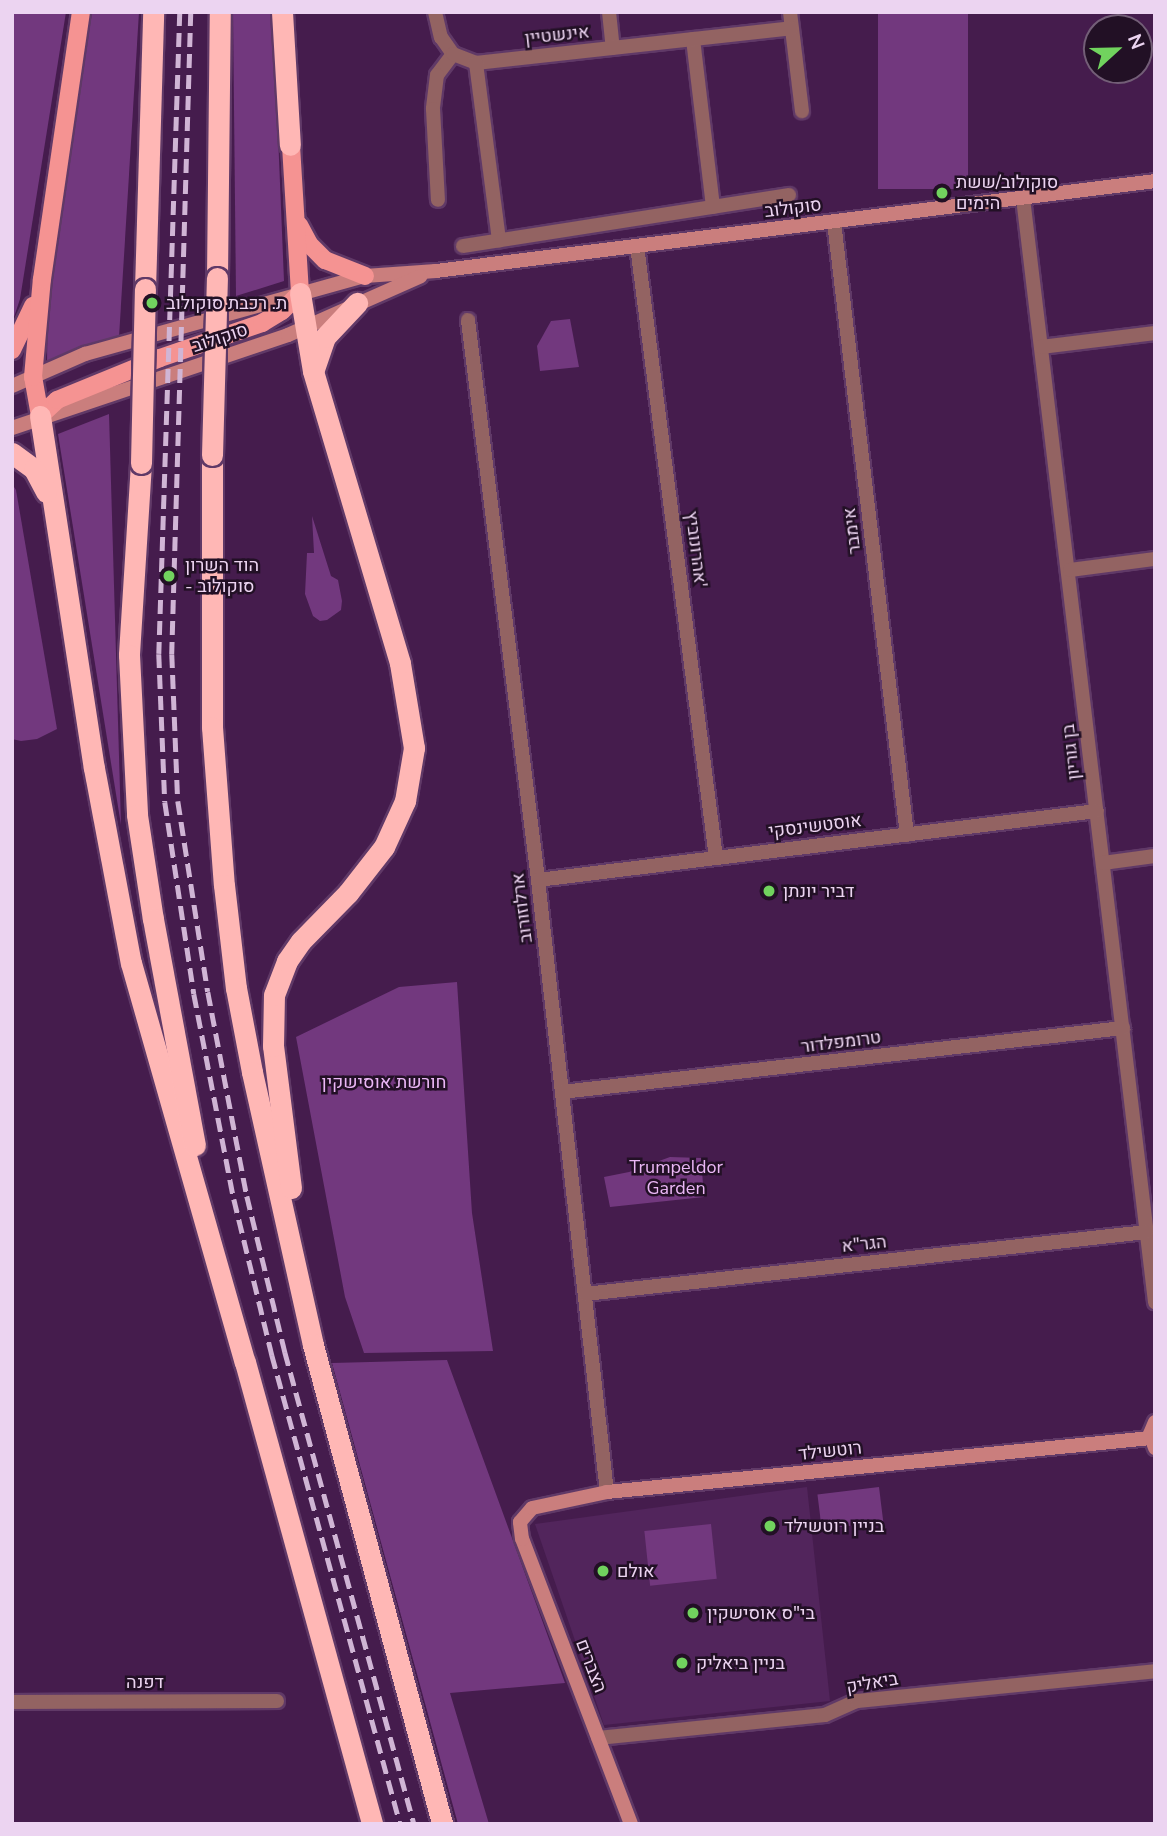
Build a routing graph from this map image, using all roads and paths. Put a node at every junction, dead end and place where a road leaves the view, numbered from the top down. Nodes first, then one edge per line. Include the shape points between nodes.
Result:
1 (81, 12) edge
2 (153, 12) edge
3 (220, 12) edge
4 (285, 12) edge
5 (435, 12) edge
6 (609, 12) edge
7 (790, 12) edge
8 (791, 28) junction
9 (693, 39) junction
10 (612, 48) junction
11 (453, 54) junction
12 (475, 63) junction
13 (802, 111) dead end
14 (290, 145) joint
15 (1155, 181) edge
16 (789, 195) dead end
17 (1023, 198) junction
18 (438, 200) dead end
19 (713, 207) junction
20 (295, 216) junction
21 (834, 222) junction
22 (499, 241) junction
23 (463, 246) dead end
24 (637, 246) junction
25 (436, 271) junction
26 (365, 276) junction
27 (42, 279) junction
28 (300, 293) junction
29 (357, 303) junction
30 (468, 320) dead end
31 (304, 328) junction
32 (1155, 333) edge
33 (1041, 347) junction
34 (12, 350) edge
35 (313, 371) junction
36 (33, 377) junction
37 (12, 386) edge
38 (40, 416) junction
39 (12, 428) edge
40 (12, 453) edge
41 (57, 518) junction
42 (1155, 559) edge
43 (1070, 570) junction
44 (1097, 811) junction
45 (907, 835) junction
46 (1155, 856) edge
47 (716, 858) junction
48 (1103, 863) junction
49 (538, 880) junction
50 (1123, 1028) junction
51 (562, 1092) junction
52 (1147, 1232) junction
53 (585, 1294) junction
54 (1155, 1302) edge
55 (306, 1315) junction
56 (245, 1362) junction
57 (1155, 1422) edge
58 (1153, 1443) edge
59 (607, 1492) junction
60 (520, 1522) joint
61 (1155, 1671) edge
62 (277, 1701) dead end
63 (12, 1702) edge
64 (598, 1738) junction
65 (372, 1824) edge
66 (442, 1824) edge
67 (631, 1824) edge

1 - 27 main road
2 - 56 highway, bridge via 141,463 128,655 137,815 183,1085
3 - 55 highway, bridge via 212,727 236,988
4 - 14 highway
5 - 11 street via 441,37
6 - 10 street
7 - 8 street
8 - 9 street, אינשטיין
8 - 13 street
9 - 10 street, אינשטיין
9 - 19 street
10 - 12 street, אינשטיין
11 - 12 street, אינשטיין
11 - 18 street via 437,75 433,109
12 - 22 street
14 - 20 main road
15 - 17 street, סוקולוב
16 - 19 street
17 - 21 street, סוקולוב
17 - 33 street, בן גוריון
19 - 22 street
20 - 26 main road via 317,253
20 - 28 main road
21 - 24 street, סוקולוב
21 - 45 street, אימבר
22 - 23 street
24 - 25 street, סוקולוב
24 - 47 street, אהרונוביץ'
25 - 26 street, סוקולוב
25 - 29 street, סוקולוב
26 - 28 street, סוקולוב
27 - 34 main road via 26,326
27 - 36 main road
28 - 31 highway
28 - 36 street, סוקולוב via 85,354
28 - 38 main road via 262,323 57,400
29 - 31 street, סוקולוב
29 - 35 highway via 324,337
30 - 49 street, ארלוזורוב
31 - 35 highway
31 - 38 street, סוקולוב
32 - 33 street
33 - 43 street, בן גוריון
35 - 55 highway via 400,663 414,748 405,801 384,847 301,941 287,961 274,995 273,1046
36 - 37 street, סוקולוב
36 - 38 main road
38 - 39 street, סוקולוב
38 - 41 highway
40 - 41 highway via 34,469
41 - 56 highway via 94,768 126,940
42 - 43 street
43 - 44 street, בן גוריון
44 - 45 street, אוסטשינסקי
44 - 48 street, בן גוריון
45 - 47 street, אוסטשינסקי
46 - 48 street
47 - 49 street, אוסטשינסקי
48 - 50 street, בן גוריון
49 - 51 street, ארלוזורוב
50 - 51 street, טרומפלדור
50 - 52 street, בן גוריון
51 - 53 street, ארלוזורוב
52 - 53 street, הגר"א
52 - 54 street, בן גוריון
53 - 59 street, ארלוזורוב
55 - 66 highway
56 - 65 highway
57 - 58 street
58 - 59 street, רוטשילד
59 - 60 street, רוטשילד via 532,1508
60 - 64 street, הצברים via 526,1550
61 - 64 street, ביאליק via 857,1701 824,1715
62 - 63 street, דפנה
64 - 67 street, הצברים

